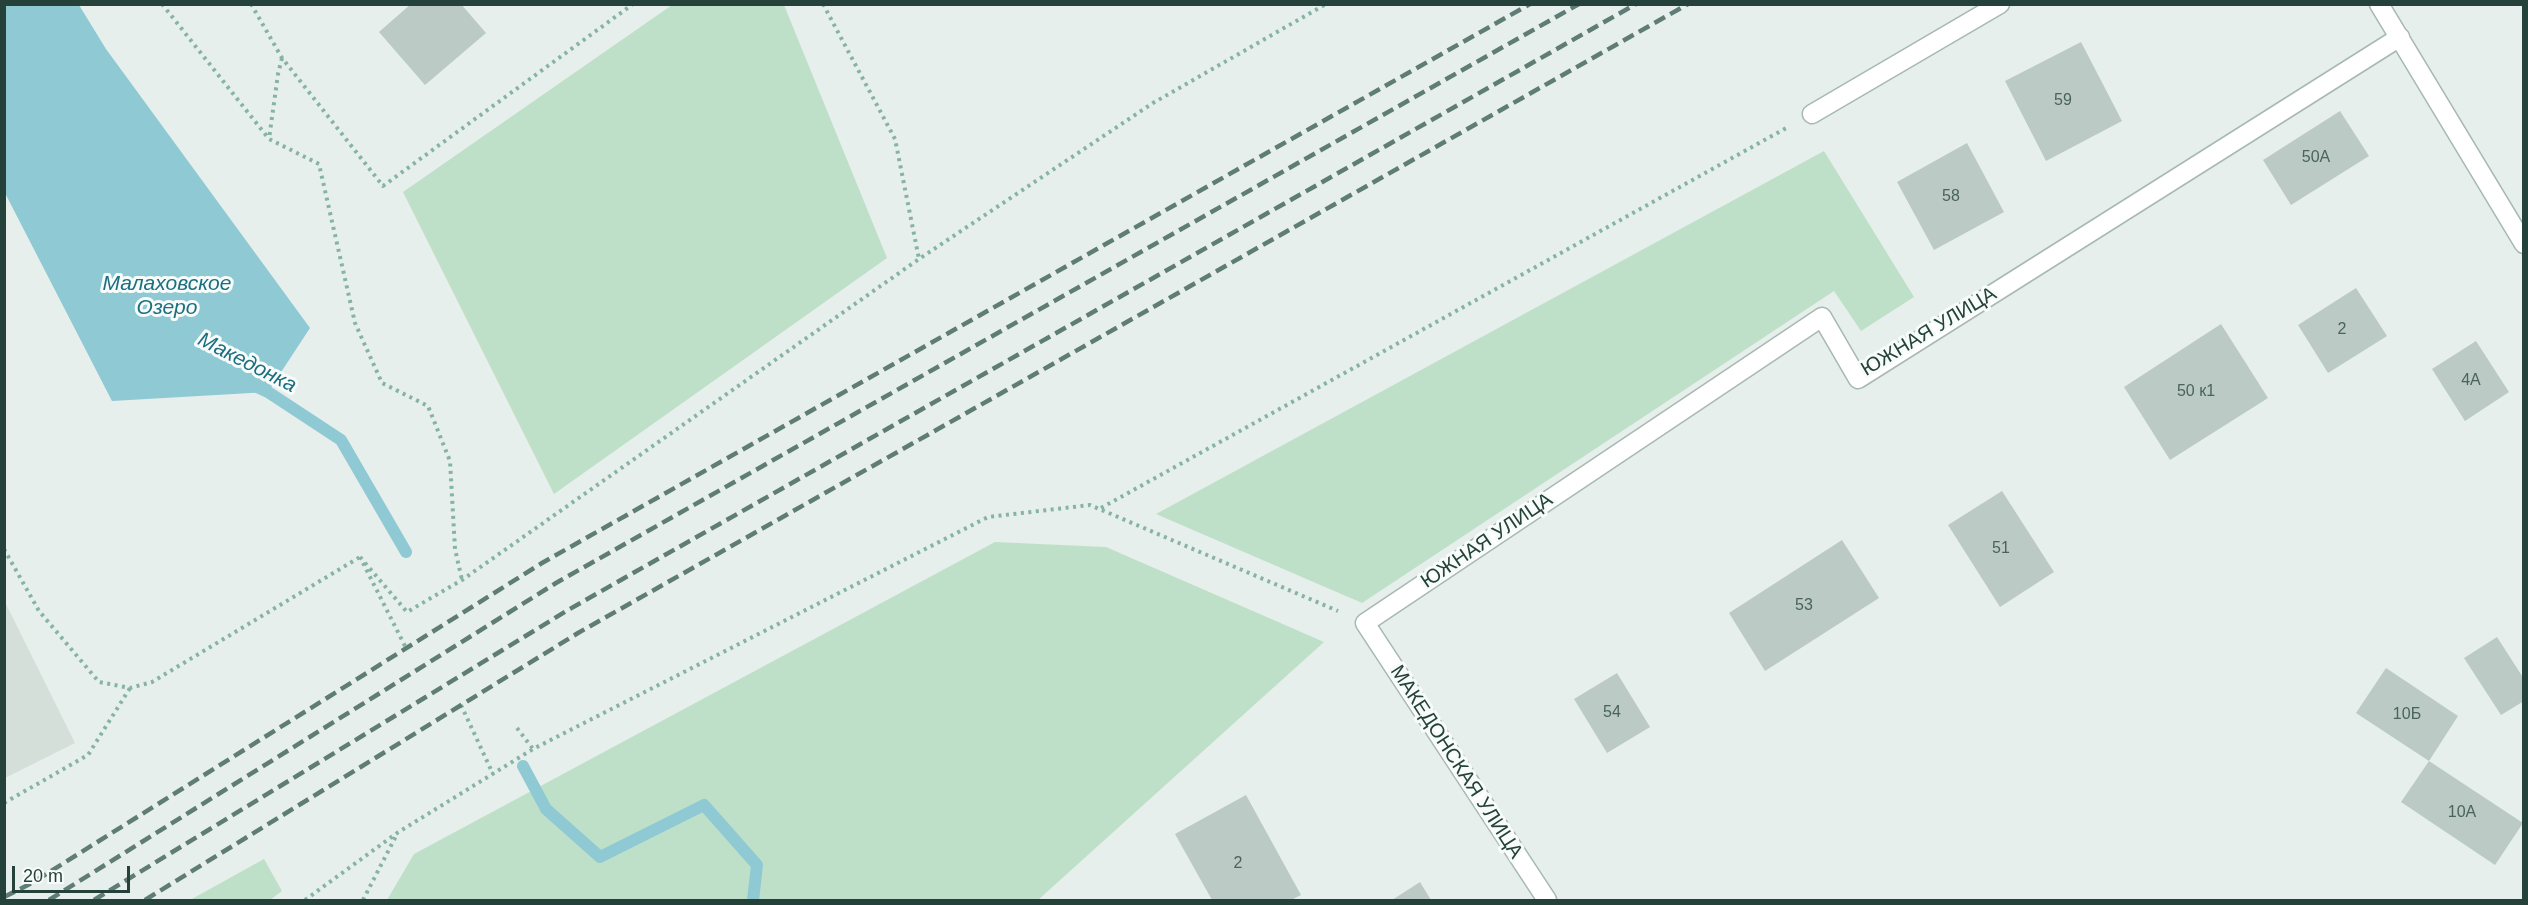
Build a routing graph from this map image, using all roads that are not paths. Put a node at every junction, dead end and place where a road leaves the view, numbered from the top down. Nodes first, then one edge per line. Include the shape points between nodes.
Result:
1 (2000, 4) edge
2 (2379, 4) edge
3 (2400, 37) junction
4 (1812, 114) road end
5 (2523, 244) edge
6 (1365, 623) joint
7 (1547, 900) edge

1 - 4 street
2 - 3 street
3 - 5 street
3 - 6 street, ЮЖНАЯ УЛИЦА via 1858,379 1822,317
6 - 7 street, МАКЕДОНСКАЯ УЛИЦА

